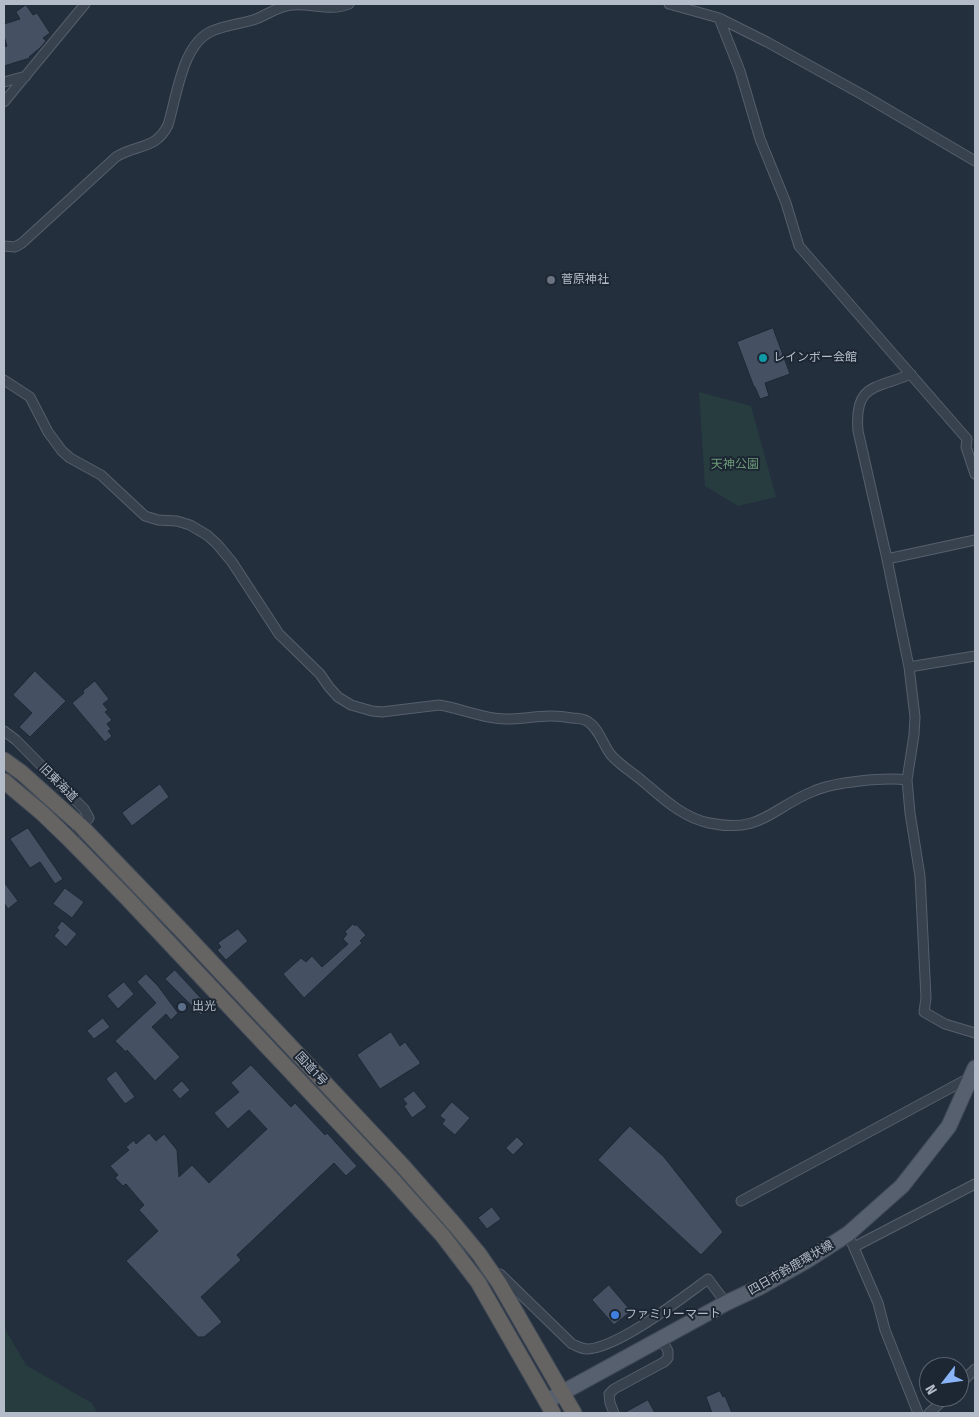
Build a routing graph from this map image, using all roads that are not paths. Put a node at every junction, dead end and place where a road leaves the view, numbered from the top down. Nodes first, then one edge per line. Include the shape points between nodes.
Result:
1 (85, 4) edge
2 (349, 4) edge
3 (669, 4) edge
4 (719, 18) junction
5 (26, 76) junction
6 (4, 82) edge
7 (4, 102) edge
8 (975, 161) edge
9 (4, 246) edge
10 (911, 374) junction
11 (4, 380) edge
12 (971, 438) edge
13 (975, 474) edge
14 (975, 540) edge
15 (887, 559) junction
16 (975, 656) edge
17 (909, 667) junction
18 (4, 731) edge
19 (4, 760) edge
20 (907, 780) junction
21 (4, 781) edge
22 (81, 826) junction
23 (70, 840) junction
24 (184, 933) junction
25 (172, 945) junction
26 (248, 1002) junction
27 (236, 1014) junction
28 (975, 1033) edge
29 (973, 1073) edge
30 (402, 1165) junction
31 (390, 1177) junction
32 (975, 1186) edge
33 (741, 1201) dead end
34 (455, 1225) junction
35 (443, 1236) junction
36 (851, 1240) junction
37 (479, 1254) junction
38 (726, 1303) junction
39 (661, 1338) junction
40 (563, 1392) junction
41 (550, 1407) edge
42 (574, 1413) edge
43 (614, 1413) edge
44 (918, 1413) edge

1 - 5 street
2 - 9 street via 327,8 283,6 256,19 213,30 200,38 188,55 168,125 158,140 116,157 22,243 15,247
3 - 4 street
4 - 8 street via 854,90
4 - 10 street via 799,246
5 - 6 street
5 - 7 street
10 - 12 street
10 - 15 street via 869,390 860,398 856,414
11 - 20 street via 30,397 62,451 102,475 145,516 190,525 218,544 279,634 320,674 328,687 351,705 382,712 448,706 491,719 561,715 586,721 596,730 613,757 670,805 686,815 728,825 755,823 823,787 884,779
12 - 13 street via 966,447
14 - 15 street
15 - 17 street
16 - 17 street
17 - 20 street via 914,735
18 - 22 street, 旧東海道 via 84,809 89,818
19 - 22 highway, 国道1号
20 - 28 street via 920,876 924,1012 945,1024
21 - 23 highway, 国道1号
22 - 23 street
22 - 24 highway, 国道1号
23 - 25 highway, 国道1号
24 - 25 highway
24 - 26 highway, 国道1号
25 - 27 highway, 国道1号
26 - 27 highway
26 - 30 highway, 国道1号
27 - 31 highway, 国道1号
29 - 33 street
29 - 36 main road, 四日市鈴鹿環状線 via 949,1126 908,1179 867,1218
30 - 31 highway
30 - 34 highway, 国道1号
31 - 35 highway, 国道1号
32 - 36 street
34 - 35 highway
34 - 37 highway, 国道1号
35 - 41 highway, 国道1号 via 478,1282
36 - 38 main road, 四日市鈴鹿環状線
36 - 44 street
37 - 38 street via 572,1344 586,1349 602,1346 653,1318 708,1279
37 - 40 highway, 国道1号
38 - 39 main road, 四日市鈴鹿環状線
39 - 40 main road, 四日市鈴鹿環状線
39 - 43 street via 668,1358 609,1394
40 - 41 main road, 四日市鈴鹿環状線
40 - 42 highway, 国道1号

